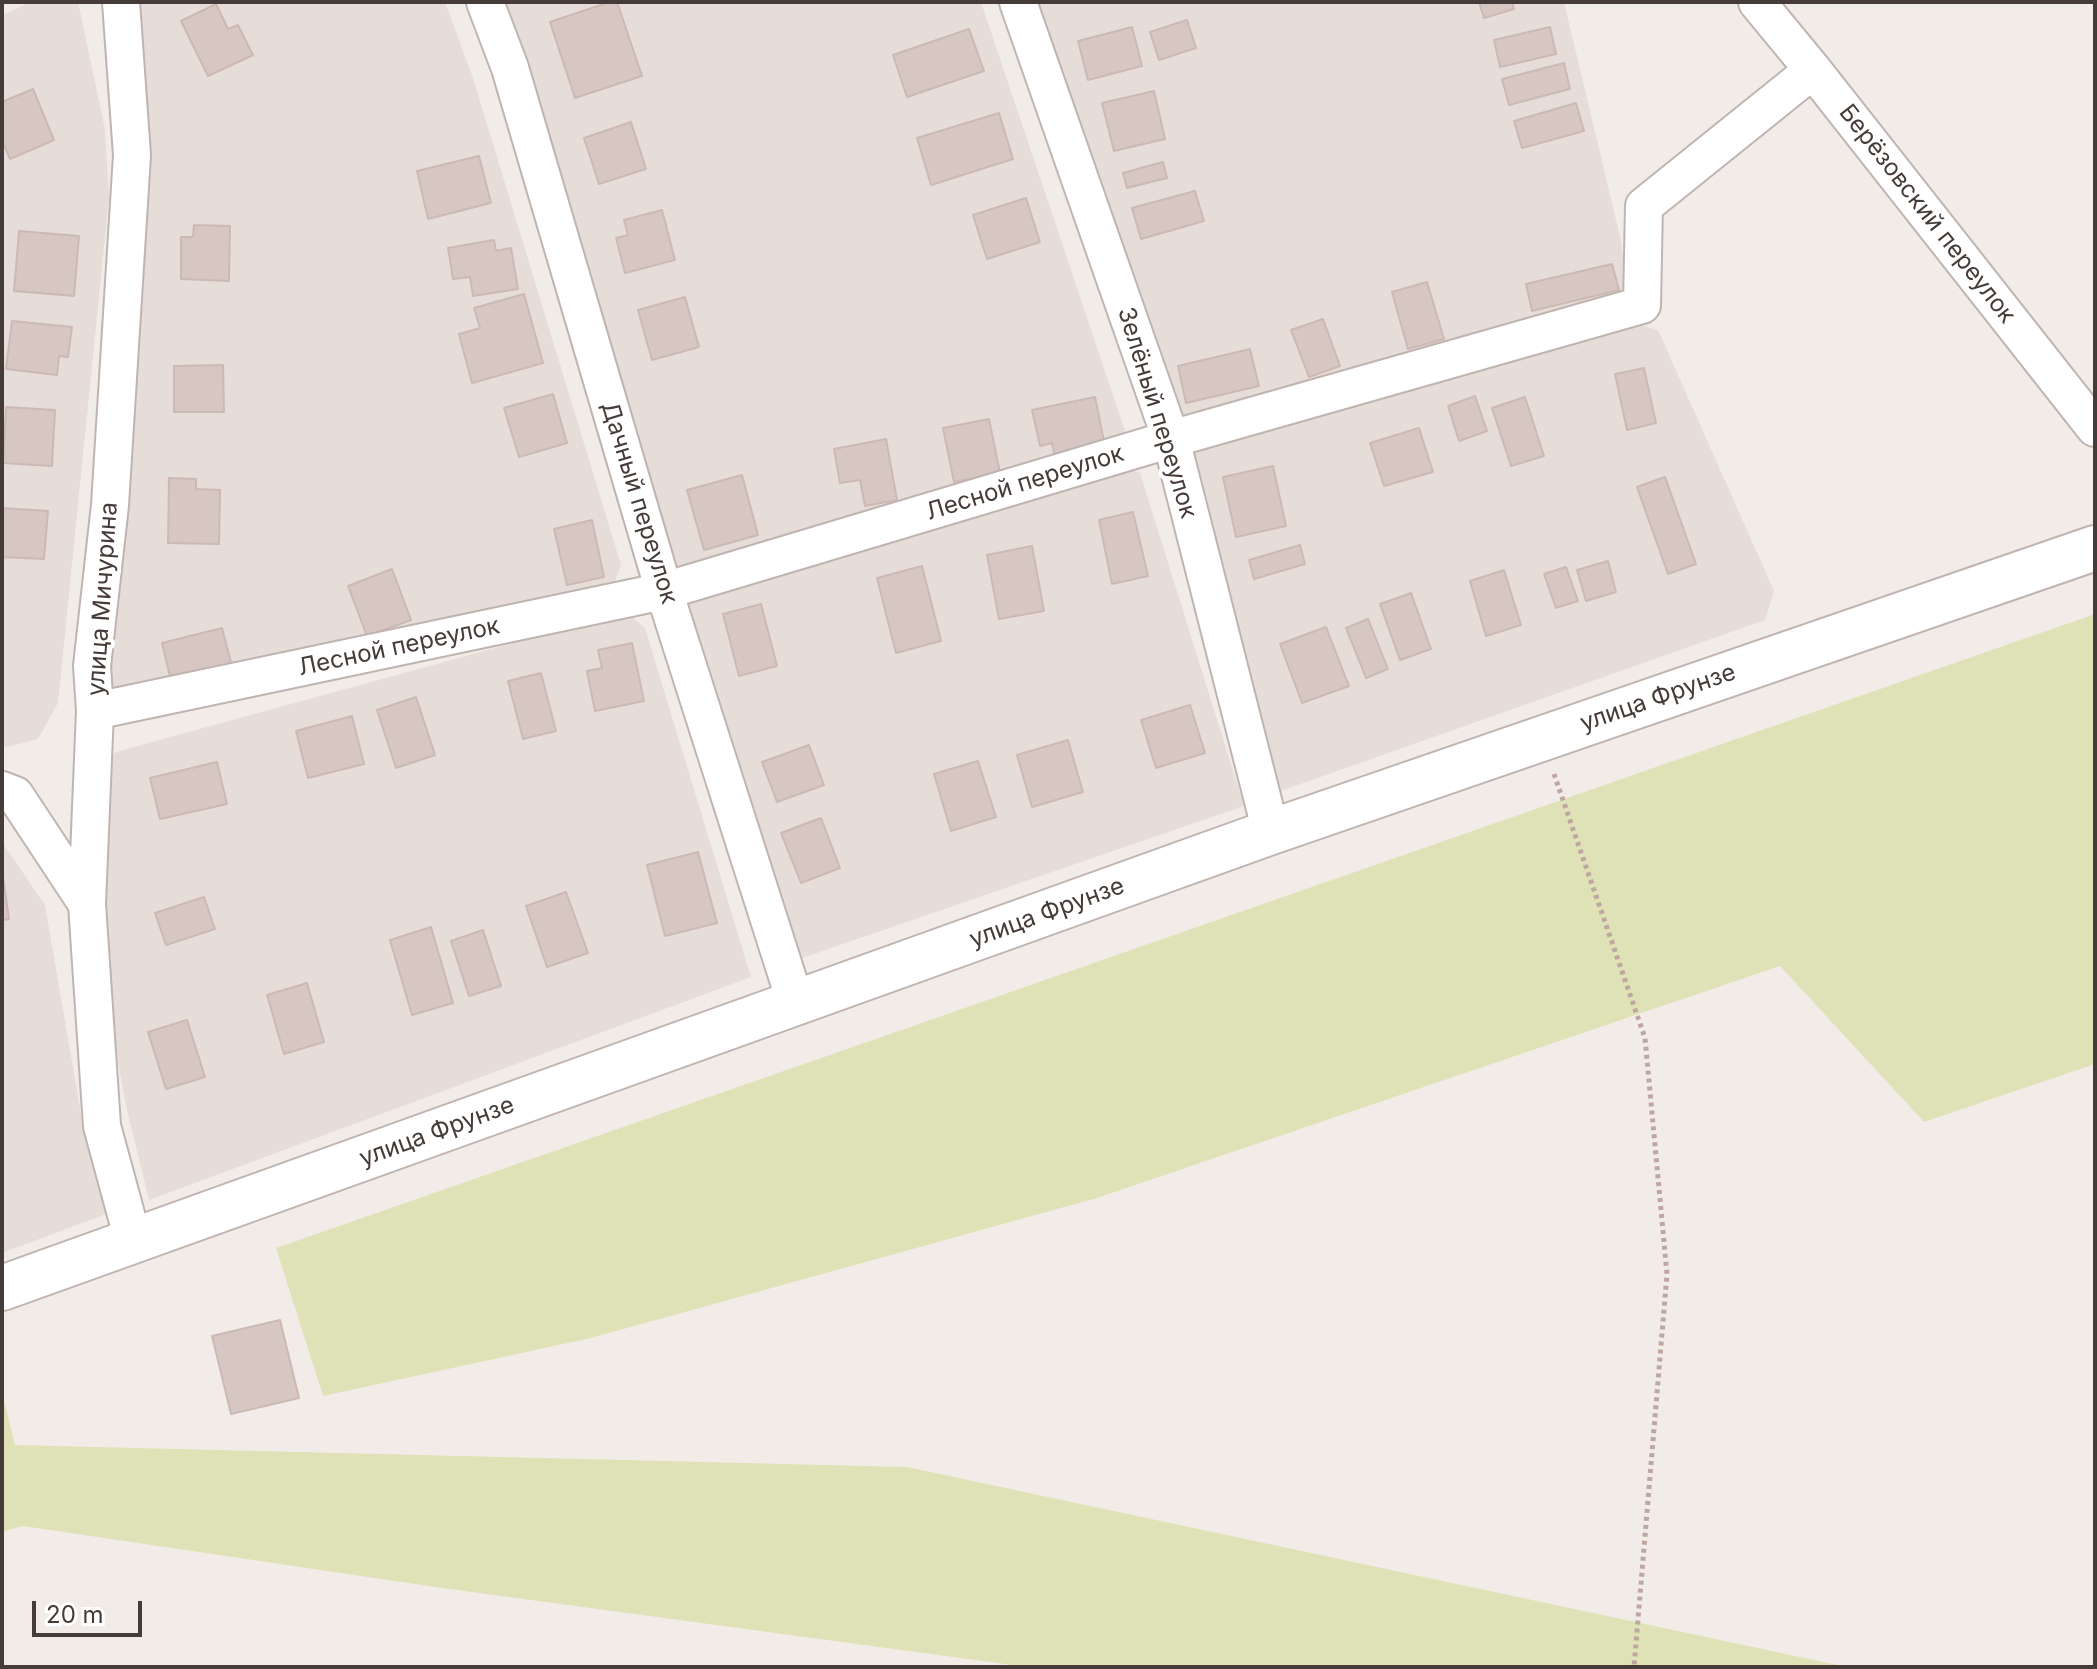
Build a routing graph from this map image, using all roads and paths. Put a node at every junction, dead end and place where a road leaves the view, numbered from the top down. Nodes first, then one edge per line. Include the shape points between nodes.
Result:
1 (121, 2) edge
2 (485, 2) edge
3 (1018, 2) edge
4 (1757, 2) edge
5 (1813, 70) junction
6 (2095, 428) edge
7 (1171, 439) junction
8 (2095, 548) edge
9 (664, 591) junction
10 (95, 711) junction
11 (1541, 738) junction
12 (2, 790) edge
13 (1271, 832) junction
14 (87, 904) junction
15 (796, 1004) junction
16 (133, 1240) junction
17 (2, 1288) edge
18 (1634, 1667) edge

1 - 10 street, улица Мичурина via 132,155 110,505 92,666
2 - 9 street, Дачный переулок via 510,68
3 - 7 street, Зелёный переулок
4 - 5 street, Берёзовский переулок
5 - 6 street, Берёзовский переулок
5 - 7 street, Лесной переулок via 1644,206 1642,305
7 - 9 street, Лесной переулок
7 - 13 street, Зелёный переулок
8 - 11 street, улица Фрунзе
9 - 10 street, Лесной переулок
9 - 15 street, Дачный переулок
10 - 14 street, улица Мичурина
11 - 13 street, улица Фрунзе
11 - 18 path via 1646,1053 1667,1274
12 - 14 street via 15,795
13 - 15 street, улица Фрунзе
14 - 16 street, улица Мичурина via 102,1126
15 - 16 street, улица Фрунзе
16 - 17 street, улица Фрунзе

